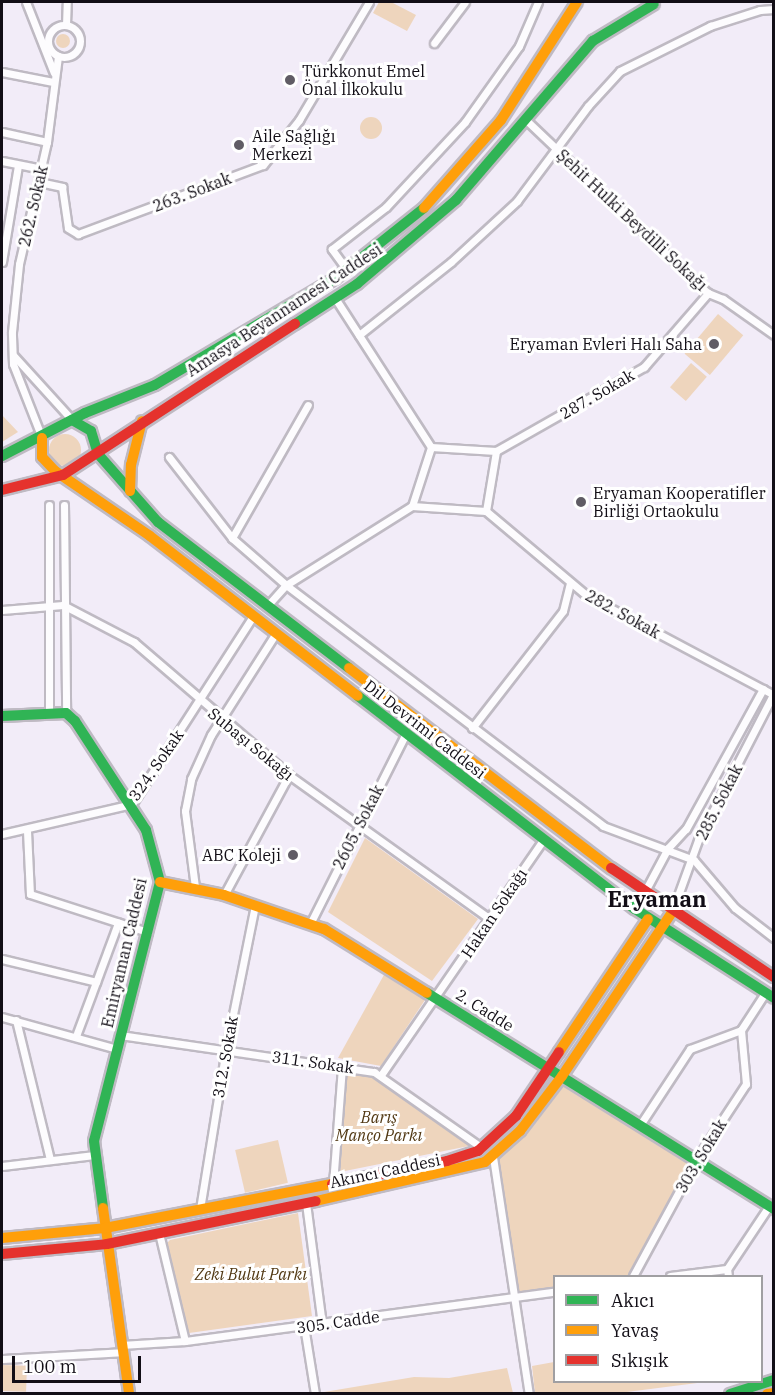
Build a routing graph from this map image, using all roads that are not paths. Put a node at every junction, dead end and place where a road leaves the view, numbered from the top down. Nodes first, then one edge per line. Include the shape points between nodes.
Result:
1 (26, 2) edge
2 (67, 2) edge
3 (369, 2) edge
4 (465, 2) edge
5 (538, 2) edge
6 (577, 2) edge
7 (640, 2) edge
8 (656, 3) edge
9 (774, 9) edge
10 (66, 25) junction
11 (434, 43) dead end
12 (58, 56) junction
13 (2, 72) edge
14 (54, 79) junction
15 (525, 119) junction
16 (2, 132) edge
17 (47, 142) junction
18 (558, 150) junction
19 (2, 161) edge
20 (18, 165) junction
21 (42, 169) junction
22 (39, 182) junction
23 (2, 262) edge
24 (347, 270) junction
25 (708, 293) junction
26 (335, 298) junction
27 (773, 332) edge
28 (359, 335) junction
29 (14, 356) junction
30 (308, 405) dead end
31 (72, 420) junction
32 (142, 420) junction
33 (42, 438) junction
34 (430, 447) junction
35 (496, 451) junction
36 (98, 454) junction
37 (2, 456) edge
38 (169, 457) dead end
39 (63, 475) junction
40 (2, 490) edge
41 (130, 491) junction
42 (49, 505) dead end
43 (64, 505) dead end
44 (412, 506) junction
45 (486, 511) junction
46 (232, 538) junction
47 (570, 583) junction
48 (286, 585) junction
49 (63, 605) junction
50 (49, 606) junction
51 (267, 606) junction
52 (2, 610) edge
53 (253, 616) junction
54 (276, 633) junction
55 (763, 689) junction
56 (773, 695) edge
57 (199, 701) junction
58 (49, 712) junction
59 (66, 712) junction
60 (2, 716) edge
61 (221, 721) junction
62 (472, 728) junction
63 (406, 733) junction
64 (289, 775) junction
65 (132, 804) junction
66 (358, 825) junction
67 (27, 831) junction
68 (2, 834) edge
69 (544, 839) junction
70 (668, 848) junction
71 (694, 860) junction
72 (160, 882) junction
73 (195, 887) junction
74 (644, 893) junction
75 (224, 895) junction
76 (255, 905) junction
77 (635, 909) junction
78 (672, 912) junction
79 (490, 919) junction
80 (648, 919) junction
81 (311, 922) junction
82 (118, 923) junction
83 (661, 928) junction
84 (148, 932) junction
85 (774, 938) edge
86 (2, 959) edge
87 (774, 977) edge
88 (96, 982) junction
89 (769, 995) edge
90 (437, 998) junction
91 (2, 1017) edge
92 (16, 1020) junction
93 (741, 1030) junction
94 (120, 1035) junction
95 (76, 1036) junction
96 (117, 1049) junction
97 (226, 1049) junction
98 (342, 1067) junction
99 (550, 1068) junction
100 (381, 1075) junction
101 (562, 1076) junction
102 (640, 1125) junction
103 (482, 1148) junction
104 (94, 1155) junction
105 (493, 1157) junction
106 (50, 1160) junction
107 (696, 1160) junction
108 (2, 1166) edge
109 (333, 1184) junction
110 (304, 1189) junction
111 (306, 1203) junction
112 (771, 1208) edge
113 (200, 1209) junction
114 (105, 1228) junction
115 (159, 1233) junction
116 (2, 1238) edge
117 (107, 1244) junction
118 (2, 1254) edge
119 (728, 1273) edge
120 (634, 1275) edge
121 (689, 1275) edge
122 (553, 1292) edge
123 (515, 1298) junction
124 (322, 1324) junction
125 (304, 1326) junction
126 (185, 1341) junction
127 (122, 1349) junction
128 (2, 1359) edge
129 (760, 1383) edge
130 (736, 1388) edge
131 (774, 1393) edge
132 (129, 1394) edge
133 (315, 1394) edge
134 (529, 1394) edge
135 (767, 1394) edge

1 - 14 street
2 - 10 street
3 - 22 street, 263. Sokak via 299,120 263,165 78,234 68,228 62,187
4 - 11 street
5 - 24 street via 519,46 465,122 386,207 332,249
6 - 24 main road, Amasya Beyannamesi Caddesi via 526,85 467,163 421,212
7 - 8 main road
8 - 15 main road, Amasya Beyannamesi Caddesi via 593,41
9 - 18 street via 760,9 710,26 620,71 588,106
10 - 12 street, 262. Sokak via 49,35 51,49
10 - 12 street via 78,35 79,45 72,54
12 - 14 street, 262. Sokak
13 - 14 street
14 - 17 street, 262. Sokak
15 - 18 street, Şehit Hulki Beydilli Sokağı
15 - 26 main road, Amasya Beyannamesi Caddesi via 433,223
16 - 17 street
17 - 21 street, 262. Sokak
18 - 25 street, Şehit Hulki Beydilli Sokağı
18 - 28 street via 517,201 451,262
19 - 20 street
20 - 21 street
20 - 23 street
21 - 22 street, 262. Sokak
22 - 29 street, 262. Sokak via 16,287
24 - 31 main road, Amasya Beyannamesi Caddesi via 155,385
25 - 27 street, Şehit Hulki Beydilli Sokağı
25 - 35 street, 287. Sokak via 644,367
26 - 28 street
26 - 32 main road, Amasya Beyannamesi Caddesi
28 - 34 street
29 - 31 street
29 - 33 street, 262. Sokak via 13,364 31,417
30 - 46 street
31 - 33 main road
31 - 36 main road via 91,431
32 - 36 main road, Amasya Beyannamesi Caddesi
32 - 41 main road via 131,465
33 - 37 main road
33 - 39 main road via 40,451 46,465
34 - 35 street
34 - 44 street
35 - 45 street
36 - 39 main road
36 - 41 main road, Dil Devrimi Caddesi
38 - 46 street
39 - 40 main road
39 - 53 main road, Dil Devrimi Caddesi
41 - 51 main road, Dil Devrimi Caddesi via 158,522
42 - 50 street
43 - 49 street
44 - 45 street
44 - 48 street
45 - 47 street, 282. Sokak
46 - 48 street
47 - 55 street, 282. Sokak via 608,608
47 - 62 street via 563,611
48 - 51 street
48 - 62 street
49 - 50 street
49 - 57 street, Subaşı Sokağı via 134,642
49 - 59 street
50 - 52 street
50 - 58 street
51 - 74 main road, Dil Devrimi Caddesi
53 - 54 main road, Dil Devrimi Caddesi
53 - 57 street, 324. Sokak
54 - 61 street
54 - 63 main road, Dil Devrimi Caddesi
55 - 56 street, 282. Sokak
55 - 70 street, 285. Sokak via 686,829
56 - 71 street, 285. Sokak via 698,840
57 - 61 street, Subaşı Sokağı
57 - 65 street, 324. Sokak
58 - 59 main road
58 - 60 main road
59 - 65 main road, Emiryaman Caddesi
61 - 64 street, Subaşı Sokağı
61 - 73 street via 186,796
62 - 70 street via 603,826
63 - 66 street, 2605. Sokak
63 - 69 main road, Dil Devrimi Caddesi
64 - 66 street, Subaşı Sokağı
64 - 75 street
65 - 67 street, 324. Sokak
65 - 72 main road, Emiryaman Caddesi via 146,830
66 - 79 street, Subaşı Sokağı
66 - 81 street, 2605. Sokak
67 - 68 street, 324. Sokak
67 - 82 street via 30,894
69 - 77 main road, Dil Devrimi Caddesi
69 - 79 street, Hakan Sokağı
70 - 71 street
70 - 74 street, 285. Sokak
71 - 78 street, 285. Sokak
71 - 85 street via 735,908
72 - 73 main road, 2. Cadde
72 - 84 main road, Emiryaman Caddesi
73 - 75 main road, 2. Cadde
74 - 77 main road
74 - 78 main road, Dil Devrimi Caddesi
75 - 76 main road, 2. Cadde
76 - 81 main road, 2. Cadde
76 - 97 street, 312. Sokak
77 - 80 main road, Dil Devrimi Caddesi
78 - 83 main road, Akıncı Caddesi
78 - 87 main road, Dil Devrimi Caddesi
79 - 90 street, Hakan Sokağı
80 - 83 main road, Dil Devrimi Caddesi
80 - 99 main road, Akıncı Caddesi
81 - 90 main road, 2. Cadde
82 - 84 street
82 - 88 street
83 - 89 main road, Dil Devrimi Caddesi
83 - 101 main road, Akıncı Caddesi
84 - 94 main road, Emiryaman Caddesi
86 - 88 street
88 - 95 street
89 - 93 street
90 - 99 main road, 2. Cadde
90 - 100 street, Hakan Sokağı
91 - 92 street
92 - 95 street
92 - 106 street
93 - 102 street via 690,1049
93 - 107 street, 303. Sokak via 746,1084
94 - 96 main road, Emiryaman Caddesi
94 - 97 street, 311. Sokak
95 - 96 street
96 - 104 main road, Emiryaman Caddesi via 95,1129
97 - 98 street, 311. Sokak
97 - 113 street, 312. Sokak
98 - 100 street, 311. Sokak
98 - 109 street
99 - 101 main road, 2. Cadde
99 - 103 main road, Akıncı Caddesi via 502,1133
100 - 103 street, 311. Sokak
101 - 102 main road, 2. Cadde
101 - 105 main road, Akıncı Caddesi via 520,1131
102 - 107 main road, 2. Cadde
103 - 109 main road, Akıncı Caddesi via 447,1161
104 - 106 street
104 - 114 main road, Emiryaman Caddesi
105 - 111 main road, Akıncı Caddesi via 451,1172
105 - 123 street
106 - 108 street
107 - 112 main road, 2. Cadde
107 - 120 street, 303. Sokak
109 - 110 main road, Akıncı Caddesi
110 - 111 main road
110 - 113 main road, Akıncı Caddesi
111 - 115 main road, Akıncı Caddesi
111 - 124 street
112 - 119 street
113 - 114 main road, Akıncı Caddesi
114 - 116 main road, Akıncı Caddesi
114 - 117 main road, Emiryaman Caddesi
115 - 117 main road, Akıncı Caddesi
115 - 126 street
117 - 118 main road, Akıncı Caddesi
117 - 127 main road, Emiryaman Caddesi
119 - 121 street
122 - 123 street, 305. Cadde
123 - 124 street, 305. Cadde
123 - 134 street
124 - 125 street, 305. Cadde
125 - 126 street, 305. Cadde
125 - 133 street
126 - 127 street, 305. Cadde
127 - 128 street, 305. Cadde
127 - 132 main road, Emiryaman Caddesi
129 - 130 main road
131 - 135 main road

